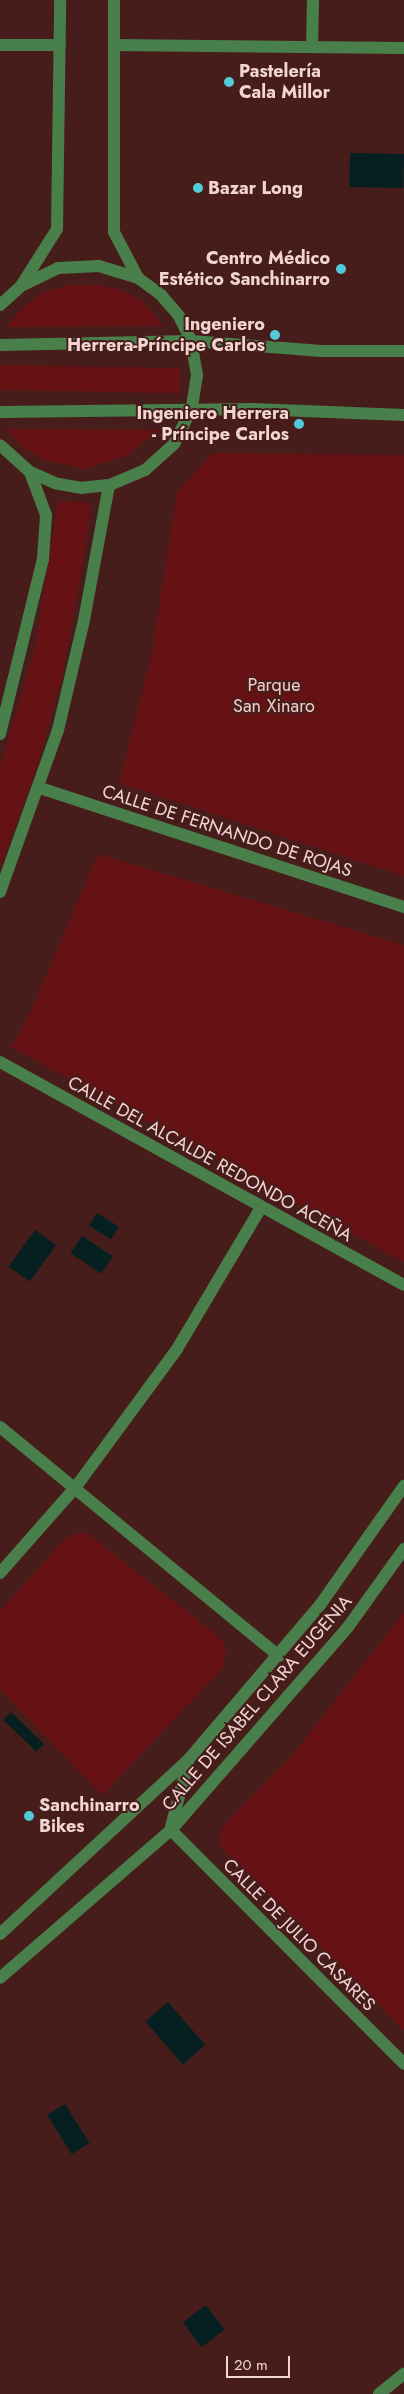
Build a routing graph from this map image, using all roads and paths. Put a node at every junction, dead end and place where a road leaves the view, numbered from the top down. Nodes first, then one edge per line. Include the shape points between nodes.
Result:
1 (60, 0) edge
2 (114, 0) edge
3 (313, 0) edge
4 (0, 45) edge
5 (60, 45) junction
6 (114, 45) junction
7 (312, 47) junction
8 (404, 48) edge
9 (138, 278) junction
10 (21, 286) junction
11 (0, 306) edge
12 (191, 341) junction
13 (0, 345) edge
14 (404, 351) edge
15 (192, 408) junction
16 (0, 412) edge
17 (404, 415) edge
18 (0, 445) edge
19 (30, 472) junction
20 (109, 485) junction
21 (0, 734) edge
22 (40, 788) junction
23 (0, 892) edge
24 (404, 907) edge
25 (0, 1062) edge
26 (260, 1209) junction
27 (404, 1285) edge
28 (0, 1427) edge
29 (404, 1486) edge
30 (75, 1488) junction
31 (404, 1549) edge
32 (0, 1573) edge
33 (280, 1656) junction
34 (189, 1759) junction
35 (171, 1830) junction
36 (1, 1930) edge
37 (0, 1978) edge
38 (404, 2064) edge
39 (404, 2374) edge
40 (379, 2394) edge

1 - 5 street
2 - 6 street
3 - 7 street
4 - 5 street
5 - 10 street via 57,229
6 - 7 street
6 - 9 street via 114,232
7 - 8 street
9 - 10 street via 99,266 58,268
9 - 12 street via 161,295 179,316
10 - 11 street
12 - 13 street
12 - 14 street via 322,351
12 - 15 street via 197,375
15 - 16 street
15 - 17 street
15 - 20 street via 174,444 160,457 145,470
18 - 19 street
19 - 20 street via 55,483 82,488
19 - 21 street via 46,515 43,559
20 - 22 street via 74,665
22 - 23 street
22 - 24 street, CALLE DE FERNANDO DE ROJAS
25 - 26 street, CALLE DEL ALCALDE REDONDO ACEÑA
26 - 27 street, CALLE DEL ALCALDE REDONDO ACEÑA
26 - 30 street via 178,1349
28 - 30 street
29 - 33 street, CALLE DE ISABEL CLARA EUGENIA
30 - 32 street
30 - 33 street
31 - 35 street, CALLE DE ISABEL CLARA EUGENIA via 342,1634
33 - 34 street, CALLE DE ISABEL CLARA EUGENIA
34 - 35 street, CALLE DE ISABEL CLARA EUGENIA
34 - 36 street, CALLE DE ISABEL CLARA EUGENIA
35 - 37 street, CALLE DE ISABEL CLARA EUGENIA
35 - 38 street, CALLE DE JULIO CASARES
39 - 40 street

